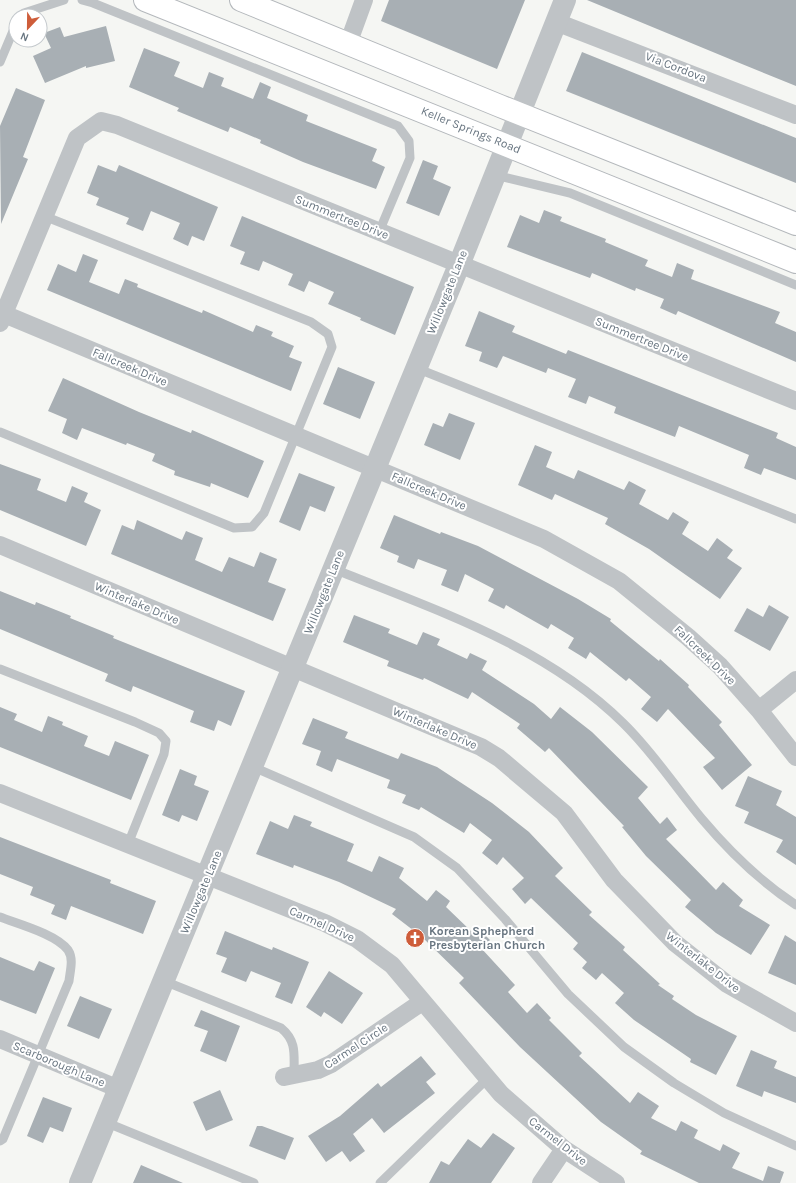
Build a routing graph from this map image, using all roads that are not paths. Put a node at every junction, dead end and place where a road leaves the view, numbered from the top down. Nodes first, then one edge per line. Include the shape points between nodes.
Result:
1 (64, 0) edge
2 (82, 0) edge
3 (145, 0) edge
4 (241, 0) edge
5 (364, 0) edge
6 (565, 0) edge
7 (182, 7) edge
8 (39, 8) edge
9 (556, 22) junction
10 (8, 43) edge
11 (348, 44) junction
12 (0, 62) edge
13 (519, 114) junction
14 (796, 114) edge
15 (506, 145) junction
16 (494, 175) junction
17 (44, 216) junction
18 (796, 224) edge
19 (379, 232) junction
20 (796, 262) edge
21 (459, 265) junction
22 (796, 285) edge
23 (2, 319) edge
24 (416, 368) junction
25 (796, 401) edge
26 (0, 432) edge
27 (296, 435) junction
28 (375, 468) junction
29 (796, 519) edge
30 (0, 545) edge
31 (334, 569) junction
32 (293, 668) junction
33 (0, 669) edge
34 (796, 680) edge
35 (759, 710) junction
36 (796, 756) edge
37 (253, 767) junction
38 (0, 793) edge
39 (128, 844) junction
40 (207, 877) junction
41 (796, 905) edge
42 (0, 917) edge
43 (164, 981) junction
44 (422, 1002) junction
45 (796, 1023) edge
46 (0, 1039) edge
47 (37, 1054) junction
48 (289, 1076) joint
49 (487, 1079) junction
50 (119, 1089) junction
51 (105, 1122) junction
52 (0, 1141) edge
53 (796, 1146) edge
54 (564, 1149) junction
55 (80, 1183) edge
56 (254, 1183) edge
57 (380, 1183) edge
58 (541, 1183) edge
59 (616, 1183) edge

1 - 8 lane
2 - 19 lane via 398,126 409,140 410,158
3 - 7 main road, Keller Springs Road
4 - 11 main road
5 - 11 street
6 - 9 street, Willowgate Lane
7 - 15 main road, Keller Springs Road
9 - 13 street, Willowgate Lane
9 - 14 street, Via Cordova
10 - 12 lane
11 - 13 main road
13 - 15 street, Willowgate Lane
13 - 18 main road
15 - 16 street, Willowgate Lane
15 - 20 main road, Keller Springs Road
16 - 21 street, Willowgate Lane
16 - 22 lane via 570,193
17 - 19 street, Summertree Drive via 77,138 101,121 117,125
17 - 23 street, Summertree Drive
17 - 27 lane via 311,322 328,334 332,348
19 - 21 street, Summertree Drive
21 - 24 street, Willowgate Lane
21 - 25 street, Summertree Drive
23 - 27 street, Fallcreek Drive
24 - 28 street, Willowgate Lane
24 - 29 lane
26 - 27 lane via 234,528 252,527 264,513
27 - 28 street, Fallcreek Drive
28 - 31 street, Willowgate Lane
28 - 35 street, Fallcreek Drive via 544,539 619,581 720,666
30 - 32 street, Winterlake Drive
31 - 32 street, Willowgate Lane
31 - 41 lane via 488,632 578,685 623,724 703,820 739,858
32 - 37 street, Willowgate Lane
32 - 45 street, Winterlake Drive via 481,747 499,758 564,813 614,880 675,943 727,984
33 - 39 lane via 135,722 159,733 166,741 164,754
34 - 35 street
35 - 36 street, Fallcreek Drive
37 - 40 street, Willowgate Lane
37 - 53 lane via 414,837 457,868 505,919 568,994 624,1047 674,1083 724,1113
38 - 39 street, Carmel Drive
39 - 40 street, Carmel Drive
40 - 43 street, Willowgate Lane
40 - 44 street, Carmel Drive via 325,923 357,939 392,965
42 - 47 lane via 54,938 68,950 72,965 69,981
43 - 48 lane via 281,1028 290,1035 294,1049
43 - 50 street, Willowgate Lane
44 - 48 street, Carmel Circle via 331,1064 318,1070
44 - 49 street, Carmel Drive
46 - 47 street, Scarborough Lane
47 - 50 street, Scarborough Lane
47 - 52 lane
49 - 54 street, Carmel Drive
49 - 57 lane
50 - 51 street, Willowgate Lane
51 - 55 street, Willowgate Lane
51 - 56 lane
54 - 58 street
54 - 59 street, Carmel Drive

